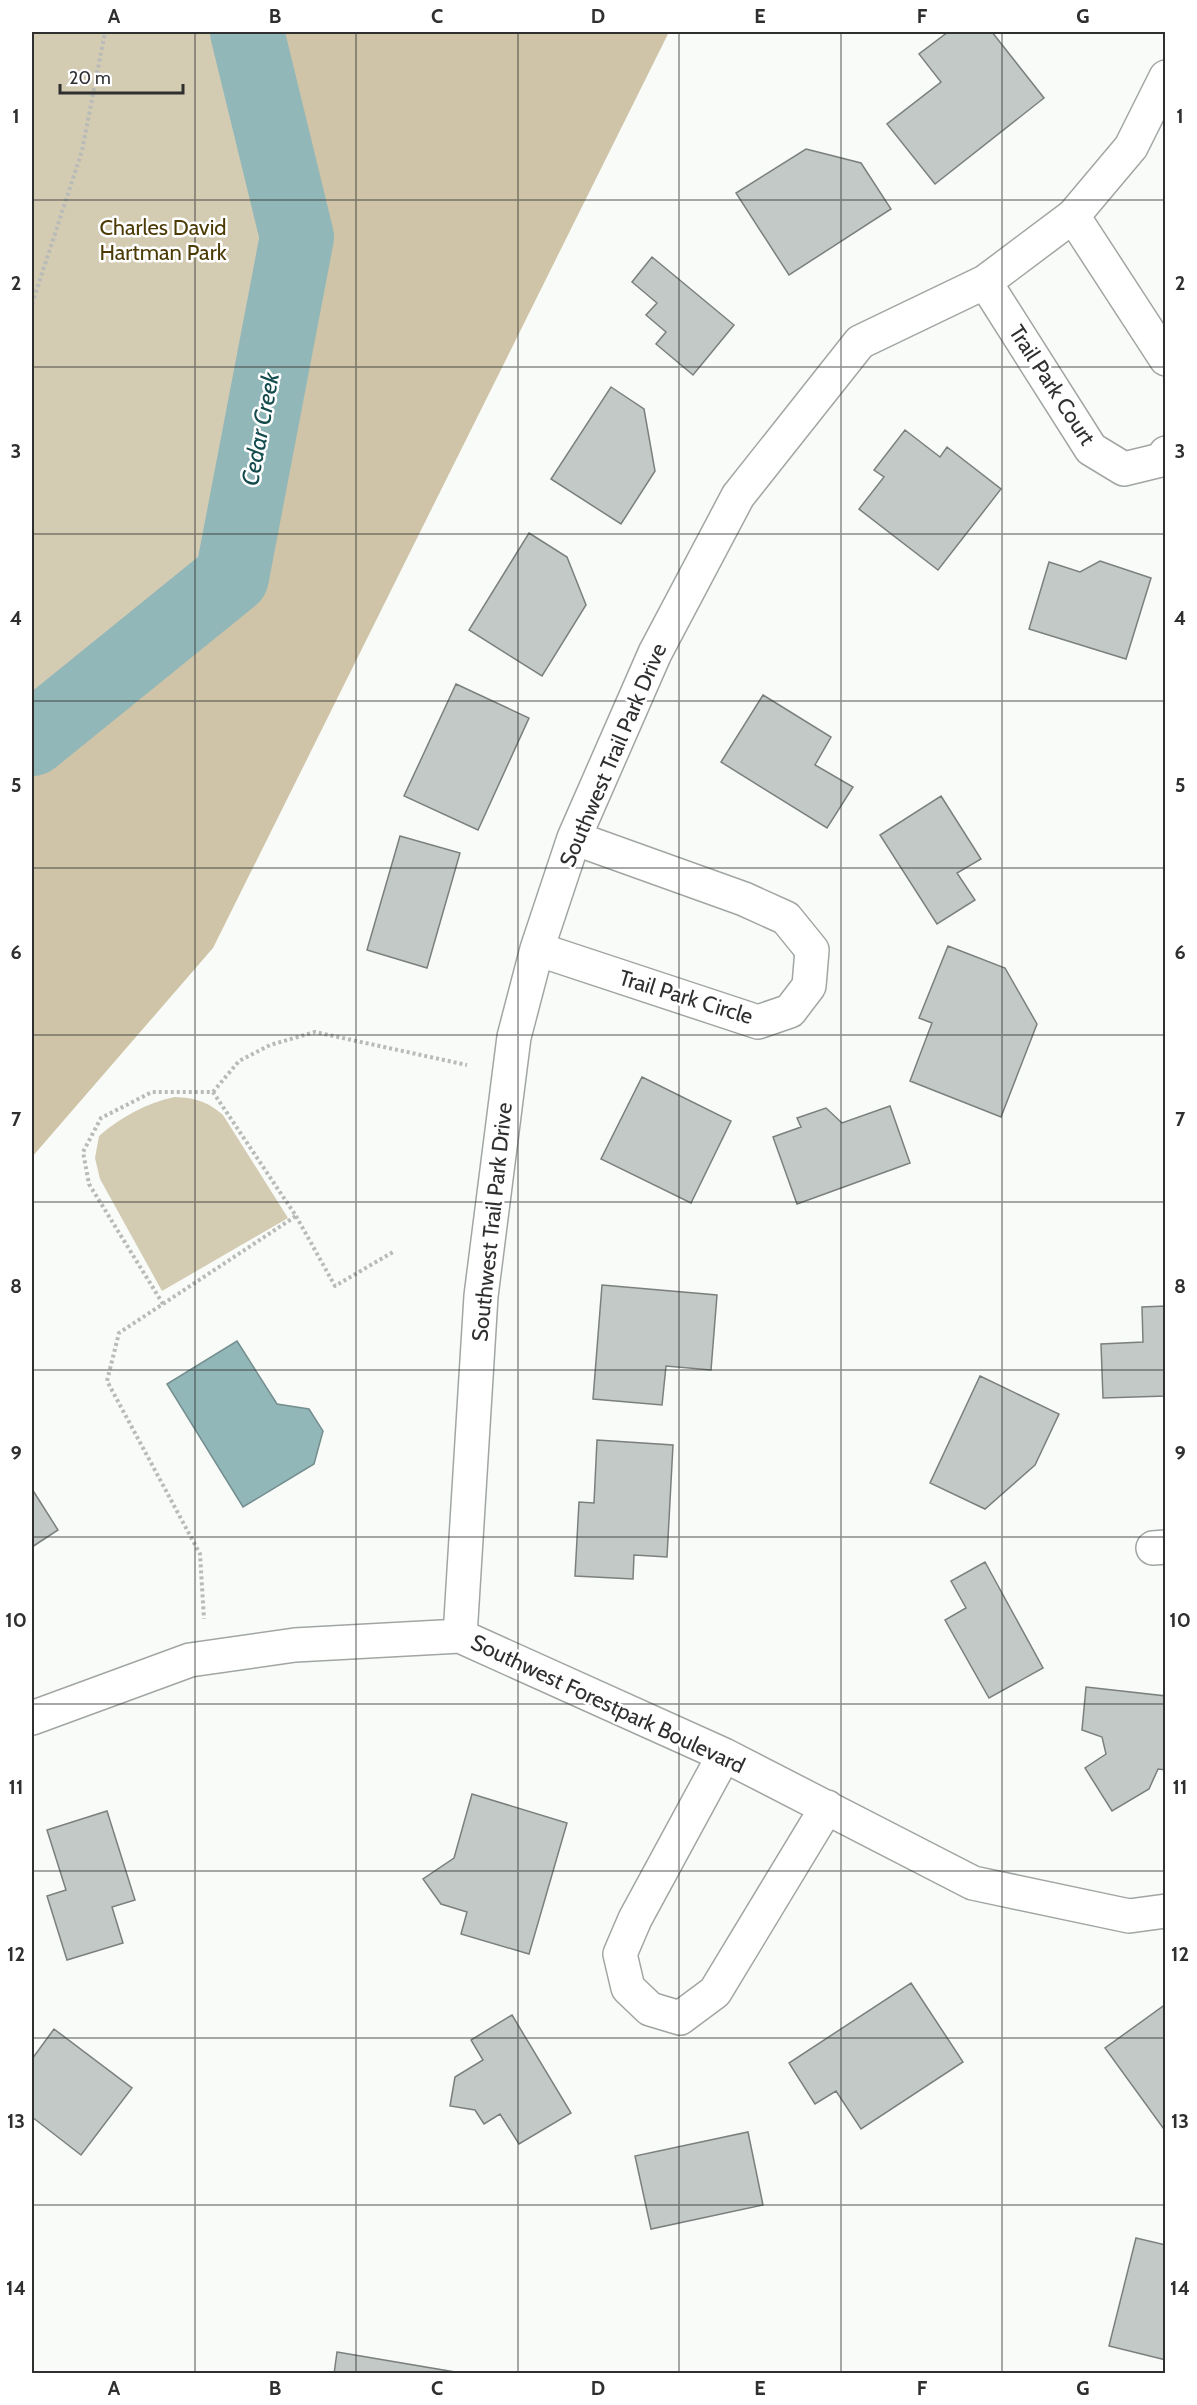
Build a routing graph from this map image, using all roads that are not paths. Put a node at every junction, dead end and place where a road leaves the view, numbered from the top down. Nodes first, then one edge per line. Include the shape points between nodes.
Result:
1 (1166, 77) edge
2 (1073, 216) junction
3 (985, 282) junction
4 (1166, 359) edge
5 (1166, 453) edge
6 (574, 838) junction
7 (537, 949) junction
8 (460, 1636) junction
9 (32, 1719) edge
10 (724, 1755) junction
11 (827, 1807) junction
12 (1166, 1911) edge

1 - 2 street, Southwest Trail Park Drive via 1131,147
2 - 3 street, Southwest Trail Park Drive
2 - 4 street
3 - 5 street, Trail Park Court via 1091,449 1124,469 1161,460
3 - 6 street, Southwest Trail Park Drive via 860,342 738,496 655,653
6 - 7 street, Southwest Trail Park Drive
6 - 7 street, Trail Park Circle via 786,918 812,950 809,986 790,1011 758,1022
7 - 8 street, Southwest Trail Park Drive via 514,1037 481,1296
8 - 9 street, Southwest Forestpark Boulevard via 295,1645 190,1660
8 - 10 street, Southwest Forestpark Boulevard
10 - 11 street, Southwest Forestpark Boulevard
10 - 11 street via 635,1918 620,1954 628,1988 650,2009 680,2018 715,1992
11 - 12 street, Southwest Forestpark Boulevard via 973,1883 1129,1916

